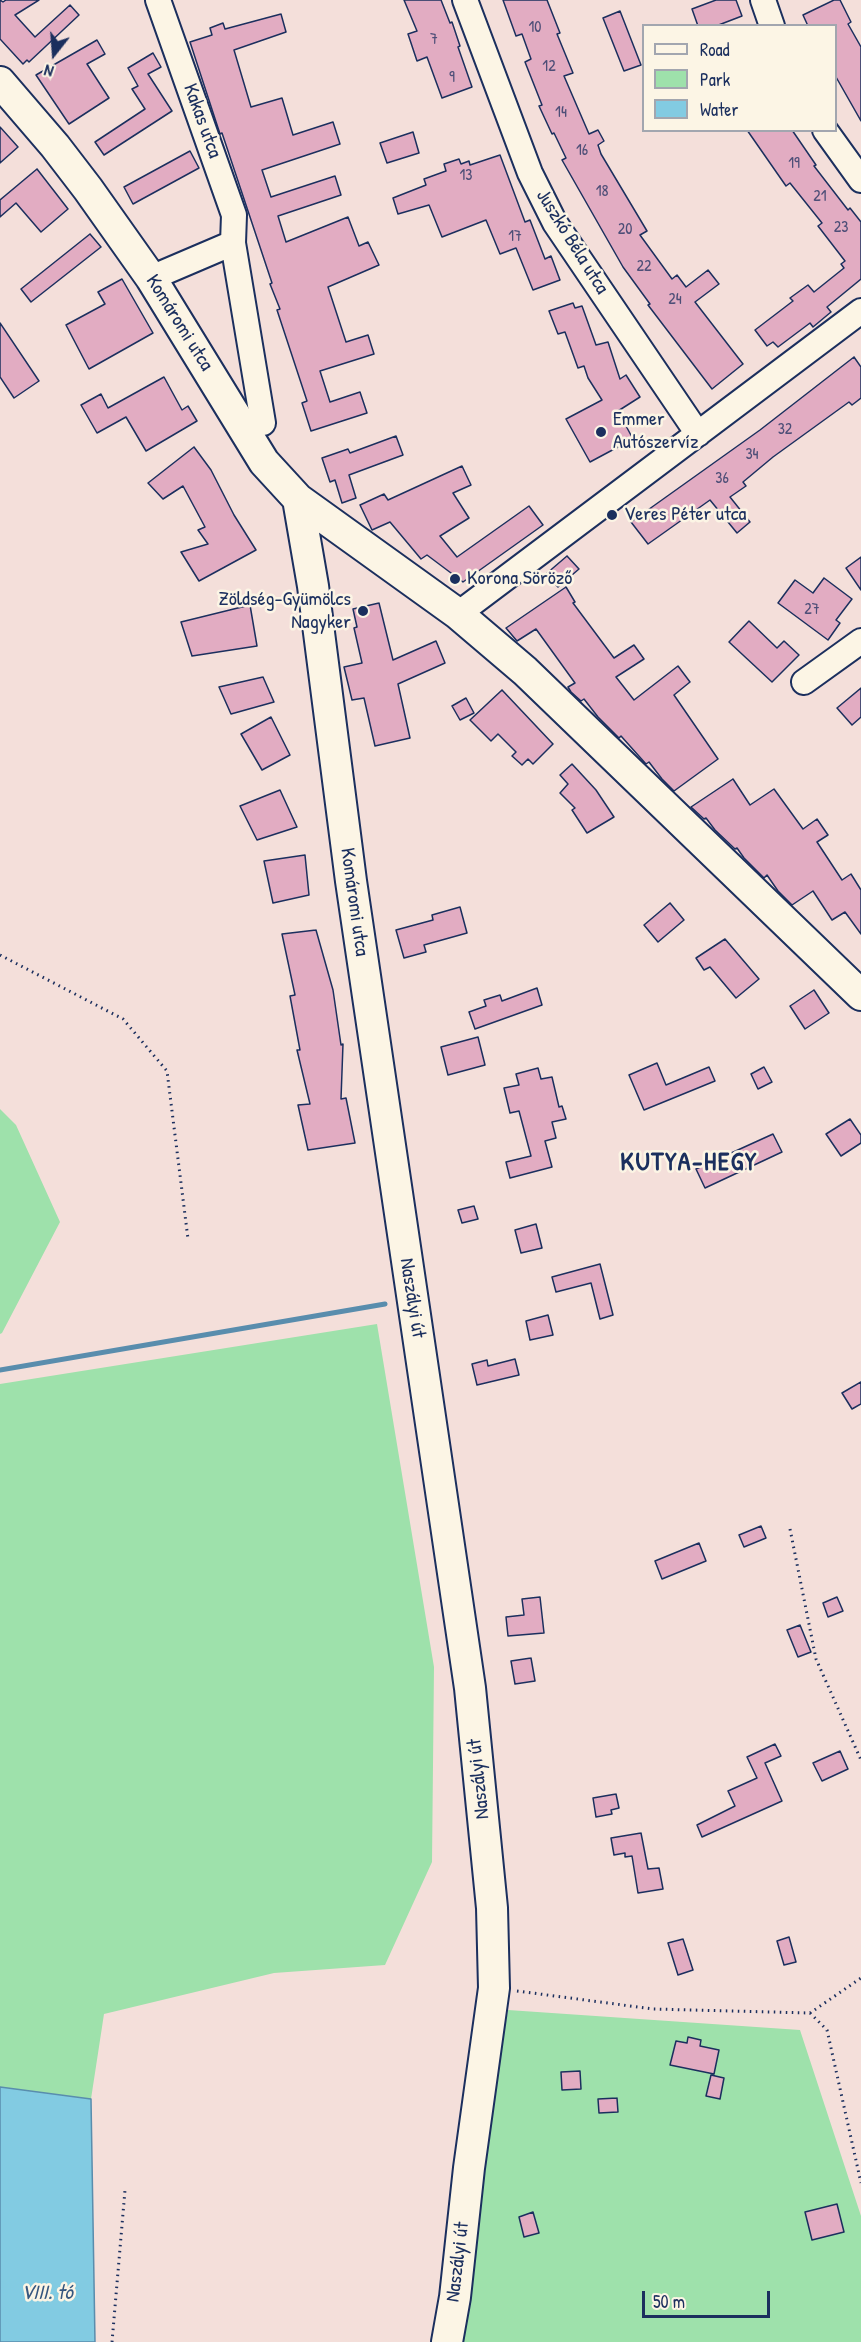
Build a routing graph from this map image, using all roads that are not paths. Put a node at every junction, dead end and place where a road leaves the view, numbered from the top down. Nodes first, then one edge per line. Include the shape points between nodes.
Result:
1 (158, 0) edge
2 (465, 0) edge
3 (763, 0) edge
4 (771, 24) edge
5 (0, 82) edge
6 (826, 132) edge
7 (861, 180) edge
8 (233, 243) junction
9 (151, 278) junction
10 (861, 311) edge
11 (263, 423) dead end
12 (698, 434) junction
13 (298, 499) junction
14 (344, 534) junction
15 (313, 586) junction
16 (458, 614) junction
17 (861, 640) edge
18 (804, 682) dead end
19 (861, 995) edge
20 (400, 1218) joint
21 (447, 2342) edge

1 - 8 street, Kakas utca via 225,184 234,215
2 - 12 street, Juszkó Béla utca via 530,173 555,223
3 - 4 street
5 - 9 main road, Komáromi utca via 55,146
6 - 7 street
8 - 9 street
8 - 11 street, Kakas utca
9 - 13 main road, Komáromi utca via 264,462
10 - 12 street
12 - 16 street
13 - 14 main road
13 - 15 main road, Komáromi utca
14 - 15 main road, Komáromi utca via 321,562
14 - 16 main road
15 - 20 main road, Komáromi utca
16 - 19 main road via 525,671
17 - 18 street
20 - 21 main road, Naszályi út via 470,1688 492,1908 494,1988

